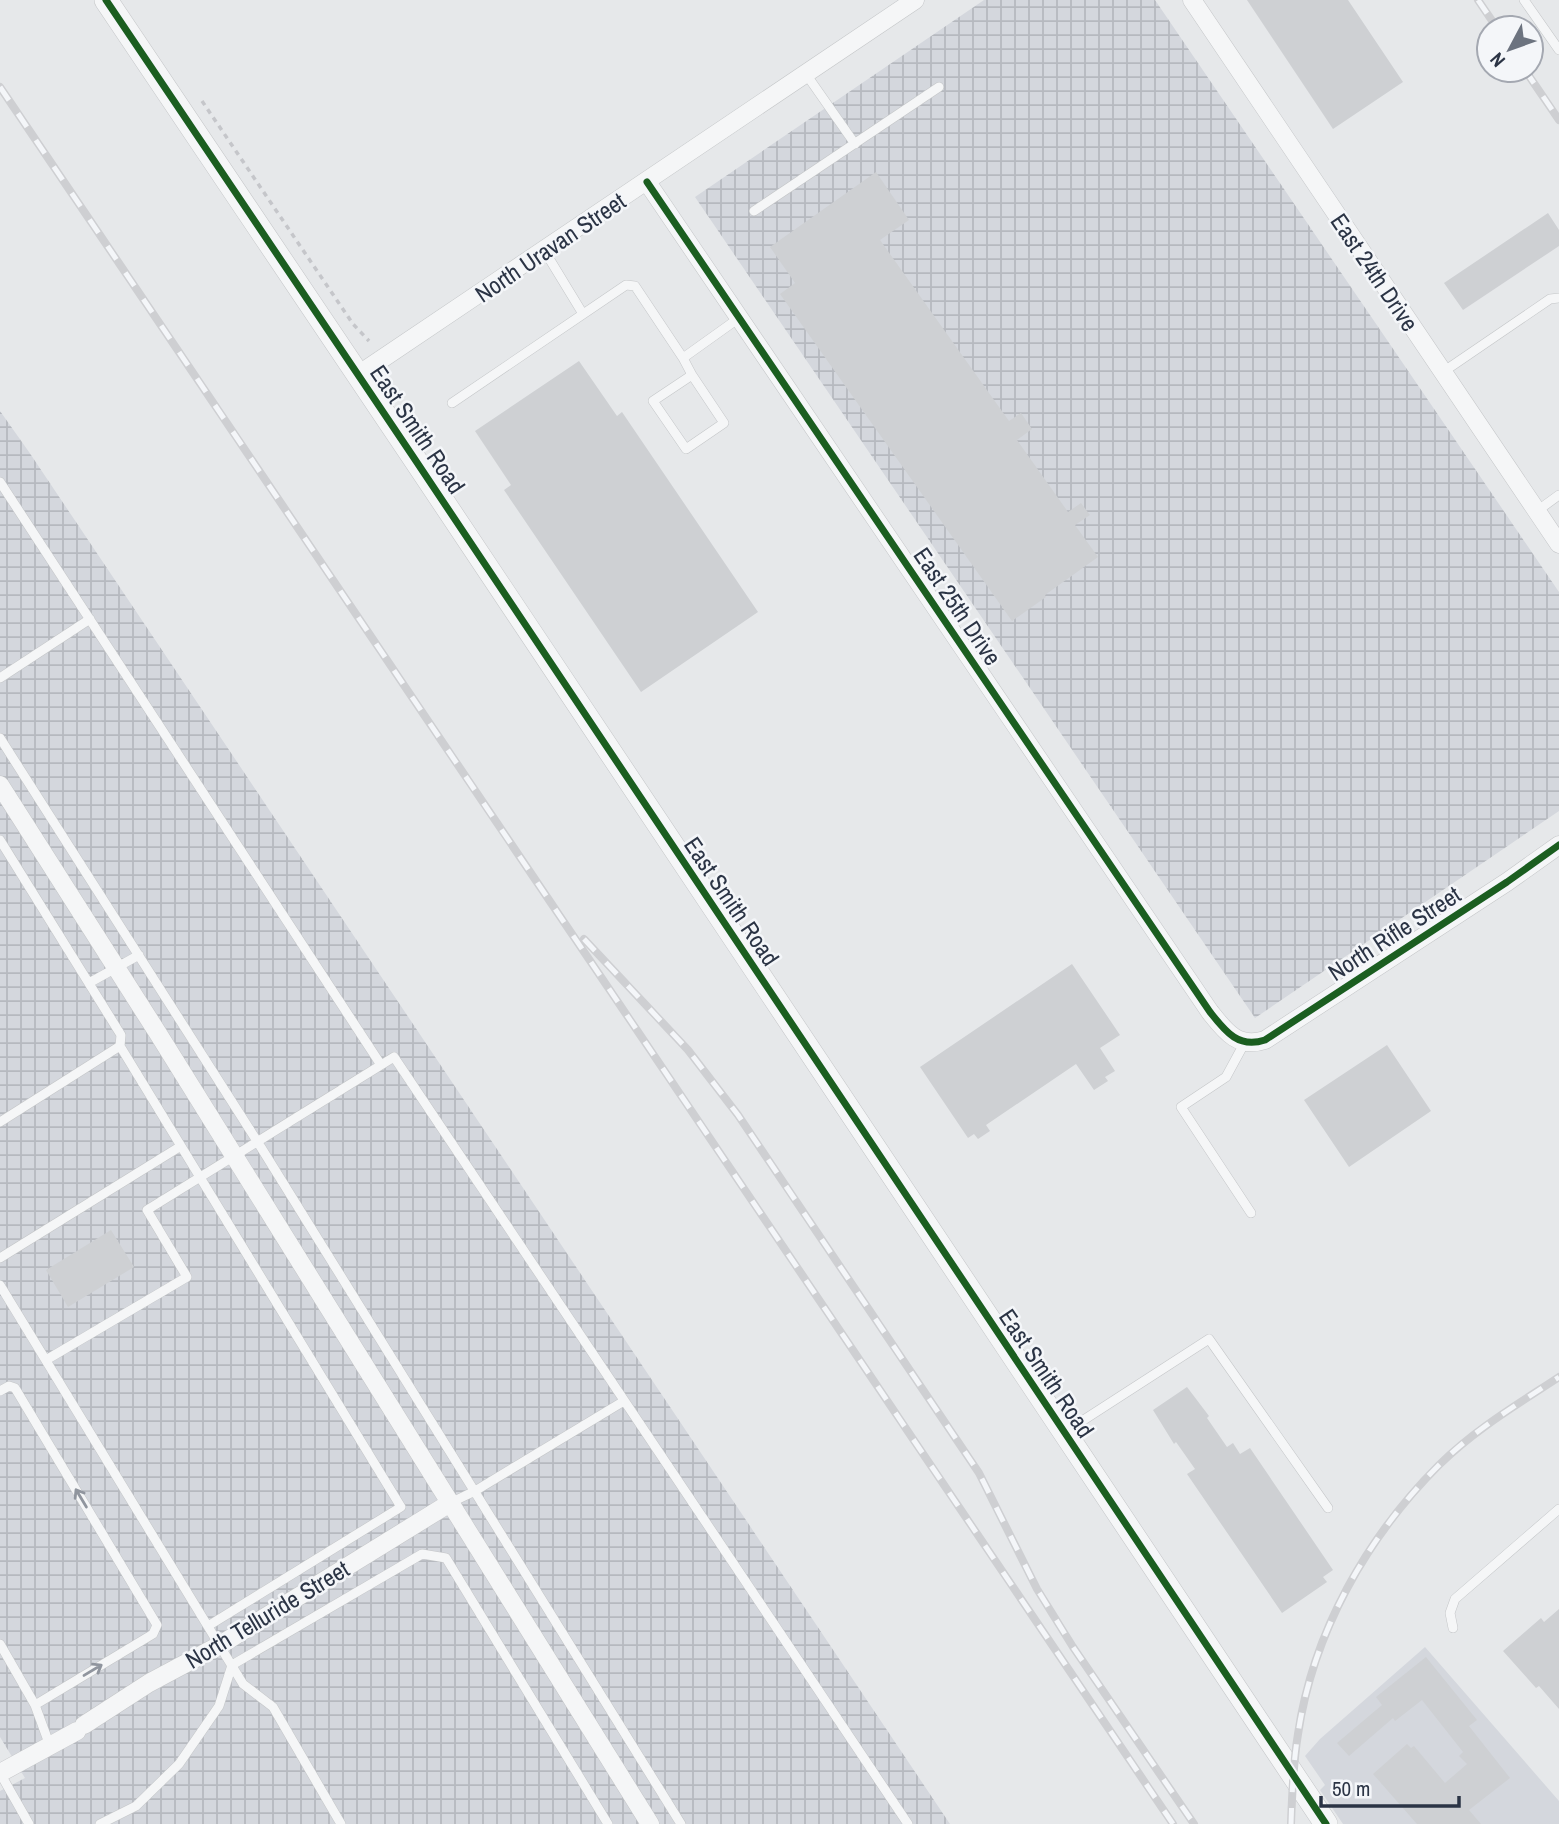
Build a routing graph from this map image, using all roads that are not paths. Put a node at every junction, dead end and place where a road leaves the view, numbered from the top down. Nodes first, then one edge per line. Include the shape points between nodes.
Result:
1 (106, 0) edge
2 (915, 0) edge
3 (1192, 0) edge
4 (1524, 0) edge
5 (1559, 50) edge
6 (806, 74) junction
7 (939, 87) dead end
8 (855, 144) junction
9 (647, 181) junction
10 (754, 211) dead end
11 (544, 250) junction
12 (1559, 298) edge
13 (583, 314) junction
14 (739, 318) junction
15 (683, 358) junction
16 (1443, 372) junction
17 (358, 375) junction
18 (692, 375) junction
19 (452, 403) dead end
20 (0, 482) edge
21 (1559, 495) edge
22 (1537, 511) junction
23 (1559, 544) edge
24 (90, 619) junction
25 (0, 678) edge
26 (0, 738) edge
27 (0, 785) edge
28 (0, 840) edge
29 (1559, 845) edge
30 (139, 956) junction
31 (116, 968) junction
32 (89, 983) junction
33 (1245, 1042) junction
34 (120, 1046) junction
35 (381, 1065) junction
36 (0, 1122) edge
37 (257, 1141) junction
38 (181, 1146) junction
39 (234, 1156) junction
40 (200, 1177) junction
41 (1251, 1213) dead end
42 (0, 1258) edge
43 (0, 1285) edge
44 (46, 1360) junction
45 (0, 1391) edge
46 (624, 1401) junction
47 (1064, 1433) junction
48 (475, 1491) junction
49 (450, 1503) junction
50 (1328, 1508) dead end
51 (1559, 1509) edge
52 (208, 1626) junction
53 (1453, 1628) dead end
54 (0, 1644) edge
55 (220, 1645) junction
56 (232, 1665) junction
57 (35, 1705) junction
58 (51, 1746) junction
59 (0, 1773) edge
60 (29, 1824) edge
61 (100, 1824) edge
62 (341, 1824) edge
63 (608, 1824) edge
64 (650, 1824) edge
65 (681, 1824) edge
66 (908, 1824) edge
67 (1326, 1824) edge

1 - 17 street, East Smith Road
2 - 6 street, North Uravan Street
3 - 16 street, East 24th Drive
4 - 5 lane
6 - 8 lane
6 - 9 street, North Uravan Street
7 - 8 lane
8 - 10 lane
9 - 11 street, North Uravan Street
9 - 14 street, East 25th Drive
11 - 13 lane
11 - 17 street, North Uravan Street
12 - 16 lane via 1550,299
13 - 15 lane via 626,285 635,286
13 - 19 lane
14 - 15 lane
14 - 33 street, East 25th Drive via 1210,1013 1224,1030
15 - 18 lane
16 - 22 street, East 24th Drive
17 - 47 street, East Smith Road
18 - 18 lane via 653,401 686,449 724,423
20 - 24 lane
21 - 22 lane
22 - 23 street, East 24th Drive
24 - 25 lane
24 - 35 lane
26 - 30 lane
27 - 31 street
28 - 32 lane
29 - 33 street, North Rifle Street via 1265,1040
30 - 31 lane
30 - 37 lane
31 - 32 lane
31 - 39 street
32 - 34 lane via 121,1035
33 - 41 lane via 1226,1077 1181,1107
34 - 36 lane
34 - 38 lane
35 - 37 lane
35 - 46 lane via 394,1057
37 - 39 lane
37 - 48 lane
38 - 40 lane
38 - 42 lane
39 - 40 lane
39 - 49 street
40 - 44 lane via 147,1210 187,1277
40 - 52 lane via 401,1507
43 - 44 lane
44 - 52 lane
57 -> 45 lane via 153,1634 156,1625 15,1388
46 - 48 lane
46 - 66 lane
47 - 50 lane via 1209,1339
47 - 67 street, East Smith Road
48 - 49 lane
48 - 65 lane
49 - 55 street, North Telluride Street
49 - 64 street
51 - 53 lane via 1455,1599 1450,1613
52 - 55 lane
54 - 57 lane
55 - 56 lane
55 - 58 street, North Telluride Street via 149,1683
56 - 61 lane via 219,1706 179,1764 136,1805
56 - 62 lane via 243,1684 273,1707
56 - 63 lane via 422,1554 446,1558
57 - 58 lane
58 - 59 street, North Telluride Street
59 - 60 lane

